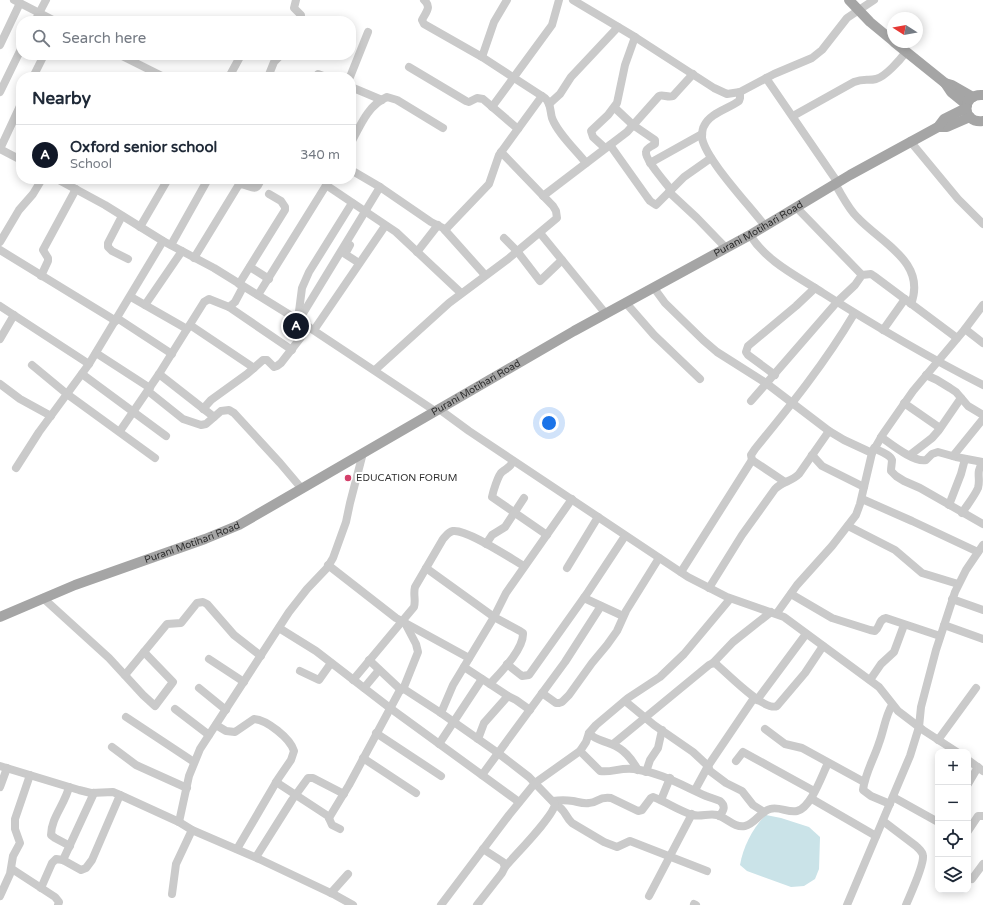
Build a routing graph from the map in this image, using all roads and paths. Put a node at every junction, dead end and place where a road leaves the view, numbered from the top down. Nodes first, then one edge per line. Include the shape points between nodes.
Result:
1 (46, 0) edge
2 (296, 0) edge
3 (424, 0) edge
4 (507, 0) edge
5 (559, 0) edge
6 (573, 0) edge
7 (849, 0) edge
8 (874, 0) edge
9 (17, 2) edge
10 (859, 11) junction
11 (39, 13) junction
12 (38, 16) edge
13 (45, 16) edge
14 (301, 16) edge
15 (618, 27) junction
16 (368, 32) dead end
17 (635, 37) junction
18 (887, 37) edge
19 (0, 45) edge
20 (901, 48) edge
21 (906, 52) junction
22 (482, 57) junction
23 (16, 59) edge
24 (42, 60) edge
25 (128, 60) edge
26 (238, 60) edge
27 (276, 60) edge
28 (410, 67) dead end
29 (36, 72) edge
30 (149, 72) edge
31 (232, 72) edge
32 (270, 72) edge
33 (352, 72) edge
34 (693, 74) junction
35 (514, 77) junction
36 (766, 78) junction
37 (356, 89) edge
38 (0, 92) edge
39 (740, 92) junction
40 (983, 95) edge
41 (542, 96) junction
42 (382, 100) junction
43 (549, 104) junction
44 (492, 107) junction
45 (969, 107) junction
46 (615, 108) junction
47 (16, 115) edge
48 (793, 116) junction
49 (983, 121) edge
50 (633, 125) junction
51 (443, 128) dead end
52 (518, 129) junction
53 (356, 134) edge
54 (702, 134) junction
55 (910, 141) junction
56 (608, 146) junction
57 (0, 149) edge
58 (502, 152) junction
59 (16, 157) edge
60 (712, 158) junction
61 (586, 163) junction
62 (650, 163) junction
63 (356, 173) edge
64 (836, 183) junction
65 (39, 184) edge
66 (66, 184) edge
67 (165, 184) edge
68 (205, 184) edge
69 (241, 184) edge
70 (244, 184) edge
71 (259, 184) edge
72 (327, 184) edge
73 (330, 184) edge
74 (380, 187) junction
75 (76, 189) junction
76 (670, 191) junction
77 (269, 194) dead end
78 (543, 196) junction
79 (352, 203) junction
80 (796, 207) junction
81 (366, 212) junction
82 (122, 216) junction
83 (983, 224) edge
84 (385, 226) junction
85 (766, 226) junction
86 (140, 227) junction
87 (442, 228) junction
88 (540, 232) junction
89 (750, 235) junction
90 (504, 238) dead end
91 (0, 242) edge
92 (167, 243) junction
93 (726, 248) junction
94 (0, 250) edge
95 (182, 251) junction
96 (517, 251) junction
97 (418, 252) junction
98 (194, 258) junction
99 (128, 259) dead end
100 (562, 260) junction
101 (359, 263) junction
102 (250, 267) junction
103 (485, 275) junction
104 (862, 275) junction
105 (41, 276) junction
106 (268, 279) junction
107 (241, 286) junction
108 (654, 288) junction
109 (815, 288) junction
110 (461, 293) junction
111 (258, 296) junction
112 (131, 297) junction
113 (837, 302) junction
114 (908, 302) junction
115 (626, 303) junction
116 (145, 305) junction
117 (983, 305) edge
118 (0, 306) edge
119 (229, 308) junction
120 (606, 314) junction
121 (854, 314) junction
122 (14, 316) junction
123 (117, 320) junction
124 (299, 320) junction
125 (189, 327) junction
126 (312, 328) junction
127 (883, 330) junction
128 (965, 330) junction
129 (957, 338) junction
130 (0, 339) edge
131 (983, 343) edge
132 (292, 350) junction
133 (96, 353) junction
134 (172, 354) junction
135 (937, 362) junction
136 (89, 364) junction
137 (32, 365) dead end
138 (254, 368) junction
139 (375, 370) junction
140 (82, 374) junction
141 (159, 374) junction
142 (775, 375) junction
143 (926, 375) junction
144 (700, 379) dead end
145 (766, 383) junction
146 (0, 384) edge
147 (983, 385) edge
148 (149, 390) junction
149 (67, 394) junction
150 (961, 398) junction
151 (751, 401) dead end
152 (793, 403) junction
153 (904, 403) junction
154 (203, 409) junction
155 (437, 410) junction
156 (134, 411) junction
157 (983, 415) edge
158 (51, 416) junction
159 (214, 417) junction
160 (983, 419) edge
161 (940, 428) junction
162 (120, 431) junction
163 (829, 431) junction
164 (166, 436) dead end
165 (881, 437) junction
166 (873, 451) junction
167 (363, 453) junction
168 (812, 455) junction
169 (910, 455) junction
170 (953, 456) junction
171 (155, 458) dead end
172 (965, 459) junction
173 (752, 460) junction
174 (513, 461) junction
175 (983, 462) edge
176 (16, 468) dead end
177 (785, 482) junction
178 (864, 487) junction
179 (302, 489) junction
180 (524, 498) dead end
181 (572, 499) junction
182 (862, 499) junction
183 (949, 505) junction
184 (514, 512) junction
185 (962, 513) junction
186 (598, 517) junction
187 (983, 524) edge
188 (848, 526) junction
189 (548, 535) junction
190 (625, 536) junction
191 (486, 544) junction
192 (980, 549) edge
193 (659, 558) junction
194 (328, 565) junction
195 (524, 566) junction
196 (426, 568) junction
197 (566, 568) dead end
198 (681, 572) junction
199 (958, 584) junction
200 (709, 588) junction
201 (791, 594) junction
202 (43, 598) junction
203 (584, 598) junction
204 (730, 599) junction
205 (952, 599) junction
206 (601, 606) junction
207 (983, 610) edge
208 (774, 612) junction
209 (623, 616) junction
210 (0, 617) edge
211 (494, 617) junction
212 (403, 622) junction
213 (904, 625) junction
214 (944, 625) junction
215 (279, 628) junction
216 (806, 634) junction
217 (940, 636) junction
218 (983, 639) edge
219 (823, 646) junction
220 (144, 652) junction
221 (261, 656) junction
222 (469, 658) junction
223 (209, 660) dead end
224 (369, 660) junction
225 (331, 663) junction
226 (713, 663) junction
227 (507, 664) junction
228 (464, 667) junction
229 (379, 670) junction
230 (300, 671) dead end
231 (125, 675) junction
232 (482, 679) junction
233 (353, 680) junction
234 (870, 680) junction
235 (244, 682) junction
236 (490, 684) junction
237 (199, 688) dead end
238 (364, 688) junction
239 (976, 688) dead end
240 (403, 689) junction
241 (542, 693) junction
242 (508, 696) junction
243 (756, 699) junction
244 (625, 701) junction
245 (892, 705) junction
246 (390, 708) junction
247 (175, 709) dead end
248 (226, 710) junction
249 (530, 710) junction
250 (441, 712) junction
251 (126, 716) dead end
252 (644, 717) junction
253 (454, 722) junction
254 (216, 725) junction
255 (919, 727) junction
256 (765, 729) dead end
257 (662, 730) junction
258 (376, 733) junction
259 (589, 733) junction
260 (210, 735) junction
261 (478, 738) junction
262 (938, 740) junction
263 (439, 744) junction
264 (613, 744) junction
265 (112, 747) dead end
266 (952, 749) edge
267 (580, 752) junction
268 (498, 753) junction
269 (363, 758) junction
270 (736, 761) dead end
271 (194, 762) junction
272 (971, 762) edge
273 (828, 763) junction
274 (708, 766) junction
275 (3, 767) edge
276 (981, 769) edge
277 (638, 770) junction
278 (646, 772) junction
279 (30, 775) junction
280 (482, 775) junction
281 (441, 776) dead end
282 (670, 778) junction
283 (971, 781) edge
284 (276, 782) junction
285 (864, 782) junction
286 (535, 783) junction
287 (0, 787) edge
288 (68, 787) junction
289 (186, 788) junction
290 (695, 790) junction
291 (94, 793) junction
292 (416, 793) dead end
293 (344, 794) junction
294 (120, 795) junction
295 (813, 795) junction
296 (295, 796) junction
297 (661, 800) junction
298 (892, 800) junction
299 (519, 802) junction
300 (554, 802) junction
301 (764, 812) junction
302 (692, 814) junction
303 (719, 816) junction
304 (983, 816) edge
305 (329, 818) junction
306 (882, 821) junction
307 (936, 821) edge
308 (179, 822) junction
309 (971, 826) edge
310 (340, 829) dead end
311 (192, 830) junction
312 (876, 836) junction
313 (70, 846) junction
314 (237, 849) junction
315 (483, 849) junction
316 (256, 857) junction
317 (670, 857) junction
318 (63, 860) junction
319 (983, 864) edge
320 (505, 867) junction
321 (12, 869) junction
322 (707, 871) dead end
323 (348, 874) dead end
324 (972, 879) dead end
325 (41, 888) junction
326 (331, 893) junction
327 (172, 894) dead end
328 (0, 896) edge
329 (649, 896) dead end
330 (350, 904) edge
331 (58, 905) edge
332 (441, 905) edge
333 (477, 905) edge
334 (846, 905) edge
335 (906, 905) edge

1 - 11 street
2 - 14 street via 294,8
3 - 22 street via 429,7 422,20 424,24
4 - 22 street via 494,22
5 - 35 street via 552,25
6 - 15 street
7 - 10 main road
8 - 10 street
9 - 11 street
9 - 19 street
10 - 18 main road
10 - 36 street via 847,18 818,54
11 - 12 street
11 - 13 street
15 - 17 street
15 - 43 street
16 - 33 street
17 - 34 street
17 - 46 street via 625,65 620,96
20 - 21 main road
21 - 45 main road via 945,83 951,92
21 - 48 street via 882,76 854,82
22 - 35 street
23 - 38 street
24 - 29 street
25 - 30 street
26 - 31 street
27 - 32 street
28 - 44 street via 466,101 480,98
34 - 39 street via 720,92
34 - 50 street via 673,96 658,96
35 - 41 street
35 - 44 street
36 - 39 street
36 - 48 street
37 - 42 street
39 - 54 street via 739,101 706,122
40 - 45 main road, Purani Motihari Road via 979,95
41 - 43 street
41 - 52 street
42 - 51 street via 387,97 397,100
42 - 53 street via 366,115
43 - 61 street via 556,126
44 - 52 street
45 - 49 main road via 975,121
45 - 55 main road, Purani Motihari Road via 944,119 938,127
46 - 50 street
46 - 56 street via 591,131 594,137
47 - 57 street
48 - 64 street
50 - 56 street
50 - 62 street via 655,140 655,144 646,152
52 - 58 street
54 - 60 street
54 - 62 street
55 - 64 main road, Purani Motihari Road
55 - 83 street via 958,200
56 - 61 street
56 - 76 street via 650,202 656,205
57 - 59 street
58 - 78 street
58 - 87 street via 489,184
60 - 76 street via 684,177
60 - 85 street
61 - 78 street
62 - 76 street
63 - 74 street
64 - 80 main road, Purani Motihari Road
64 - 114 street via 858,218 908,264 915,291
65 - 91 street via 19,210
66 - 75 street
67 - 86 street
68 - 92 street
69 - 98 street
70 - 71 street via 253,188
72 - 106 street
73 - 79 street
74 - 81 street
74 - 87 street
75 - 82 street
75 - 105 street via 43,250 48,262
76 - 93 street
77 - 102 street via 281,201 285,210
78 - 88 street via 553,206 557,215 554,221
79 - 81 street
79 - 124 street via 304,282
80 - 85 main road, Purani Motihari Road
80 - 104 street
81 - 84 street
81 - 101 street via 345,254
81 - 124 street
82 - 86 street
82 - 99 street via 108,247
84 - 97 street
84 - 101 street
85 - 89 main road, Purani Motihari Road
86 - 92 street
87 - 97 street
87 - 103 street
88 - 96 street
88 - 100 street
89 - 93 main road, Purani Motihari Road
89 - 109 street via 767,256
90 - 96 street
92 - 95 street
92 - 112 street
93 - 108 main road, Purani Motihari Road
94 - 105 street
95 - 98 street
95 - 116 street
96 - 100 street via 540,281
96 - 103 street
97 - 110 street
98 - 107 street
100 - 120 street
101 - 126 street
102 - 106 street
102 - 107 street
103 - 110 street
104 - 113 street
104 - 114 street via 871,274
105 - 123 street
106 - 111 street
107 - 111 street
107 - 119 street
108 - 115 main road, Purani Motihari Road
108 - 145 street via 710,346
109 - 113 street
109 - 142 street via 748,346 748,355
110 - 139 street
111 - 124 street
112 - 116 street
112 - 123 street
113 - 121 street
113 - 142 street
114 - 127 street
114 - 129 street
115 - 120 main road, Purani Motihari Road
115 - 144 street via 660,341
116 - 125 street
117 - 128 street
118 - 122 street
119 - 125 street via 206,300
119 - 132 street
120 - 155 main road, Purani Motihari Road
121 - 127 street
121 - 152 street via 836,344
122 - 130 street
122 - 136 street
123 - 133 street
123 - 134 street
124 - 126 street
125 - 134 street
125 - 138 street
126 - 132 street
126 - 139 street
127 - 135 street
128 - 129 street
128 - 131 street
129 - 135 street
132 - 138 street via 277,366 263,360
133 - 136 street
133 - 148 street
134 - 141 street
135 - 143 street
135 - 147 street
136 - 140 street
137 - 149 street
138 - 154 street via 211,400
139 - 155 street
140 - 149 street
140 - 156 street
141 - 148 street
141 - 154 street
142 - 145 street
143 - 150 street via 950,388
143 - 153 street
145 - 151 street
145 - 152 street
146 - 158 street
148 - 156 street
148 - 159 street via 183,419 203,425
149 - 158 street
149 - 162 street
150 - 157 street via 968,406
150 - 161 street
152 - 163 street
152 - 173 street via 755,449 751,455
153 - 161 street
153 - 165 street
154 - 159 street
155 - 167 main road, Purani Motihari Road
155 - 174 street
156 - 162 street
156 - 164 street
158 - 176 street
159 - 179 street via 226,410 234,413
160 - 170 street
161 - 169 street via 932,438
162 - 171 street
163 - 166 street
163 - 168 street
165 - 166 street
165 - 169 street
166 - 178 street
166 - 183 street via 890,457 891,471 896,476
167 - 179 main road, Purani Motihari Road
167 - 194 street via 342,535
168 - 177 street via 794,479
168 - 178 street via 822,466
169 - 170 street via 924,461 935,452
170 - 172 street
172 - 175 street
172 - 183 street
173 - 177 street
173 - 198 street
174 - 181 street
174 - 184 street via 499,476 492,497
175 - 185 street via 979,470 977,489
177 - 200 street via 775,490 742,535
178 - 182 street
179 - 202 main road, Purani Motihari Road via 231,528
180 - 184 street
181 - 186 street
181 - 189 street
182 - 188 street via 856,515
182 - 192 street
183 - 185 street
184 - 189 street
184 - 191 street via 505,527 492,535
185 - 187 street
186 - 190 street
186 - 197 street
188 - 199 street via 895,550 922,573
188 - 201 street
189 - 195 street
190 - 193 street
190 - 203 street
191 - 195 street
191 - 196 street via 465,534 451,531 443,539
192 - 199 street
193 - 198 street
193 - 209 street
194 - 212 street
194 - 215 street via 299,599
195 - 211 street
196 - 211 street
196 - 212 street via 415,587 414,607
198 - 200 street
199 - 205 street
200 - 204 street
201 - 208 street
201 - 213 street via 832,618 870,630 875,631 881,620 886,618
202 - 210 main road, Purani Motihari Road
202 - 231 street
203 - 206 street
203 - 227 street via 529,676 522,676
204 - 208 street
204 - 244 street via 684,654 660,677
205 - 207 street
205 - 214 street
206 - 209 street
206 - 241 street via 566,662
208 - 216 street
208 - 226 street via 733,642
209 - 241 street via 617,631 566,699 556,703
211 - 222 street
211 - 227 street via 523,633 524,637
212 - 222 street
212 - 224 street
212 - 240 street via 418,652
213 - 217 street
213 - 234 street via 894,652 881,664
214 - 217 street
214 - 218 street
215 - 221 street
215 - 225 street
216 - 219 street
216 - 243 street
217 - 255 street via 921,707
219 - 234 street
219 - 243 street via 805,673 777,706 769,707
220 - 221 street via 167,624 181,623 197,603 203,602 234,635
220 - 231 street
220 - 231 street via 173,682 155,706
221 - 235 street
222 - 228 street
223 - 235 street
224 - 229 street
224 - 233 street
225 - 230 street via 319,680
225 - 233 street
226 - 243 street
226 - 252 street
227 - 236 street
228 - 232 street
228 - 250 street
229 - 238 street
229 - 240 street
232 - 236 street
232 - 253 street
233 - 238 street
234 - 245 street via 885,694
235 - 248 street
236 - 242 street
237 - 248 street
238 - 246 street
239 - 262 street
240 - 246 street
240 - 250 street
241 - 249 street
242 - 249 street
242 - 261 street via 484,723
243 - 274 street
244 - 252 street
244 - 259 street
245 - 255 street
245 - 285 street via 886,714 880,742
246 - 258 street
246 - 263 street
247 - 260 street
248 - 254 street
249 - 268 street
250 - 253 street
251 - 271 street
252 - 257 street
252 - 264 street
253 - 261 street
253 - 263 street
254 - 260 street
254 - 284 street via 226,731 235,732 258,719 280,733 294,751
255 - 262 street
255 - 298 street
256 - 273 street via 785,744 802,748
257 - 274 street
257 - 278 street via 658,748
258 - 269 street
258 - 281 street
259 - 264 street via 596,739
259 - 267 street
260 - 271 street
261 - 268 street
262 - 266 street
263 - 280 street
264 - 277 street via 625,751
265 - 289 street via 136,765
267 - 277 street via 600,771 623,768
267 - 286 street
268 - 280 street
268 - 286 street
269 - 292 street
269 - 293 street
270 - 295 street via 743,752
271 - 289 street
272 - 276 street
273 - 285 street
273 - 295 street
274 - 290 street
274 - 301 street via 718,778 742,791 753,805
275 - 279 street
275 - 287 street
276 - 283 street
277 - 278 street
278 - 282 street
279 - 288 street
279 - 321 street via 15,819 15,829 20,843 13,856
280 - 299 street
282 - 290 street
282 - 297 street
284 - 296 street
284 - 314 street
285 - 298 street via 863,790 866,794
286 - 299 street
286 - 300 street
288 - 291 street
288 - 313 street via 65,801 51,832 52,836
289 - 308 street
290 - 303 street via 723,804 724,811
291 - 294 street via 108,792
291 - 313 street
293 - 296 street via 310,777
293 - 305 street
294 - 308 street
294 - 318 street via 92,860 86,868 81,870
295 - 301 street via 797,811 773,808
295 - 312 street
296 - 305 street
296 - 316 street
297 - 300 street via 650,798 642,810 638,811 606,797 588,804 566,800
297 - 302 street
298 - 306 street
298 - 307 street
299 - 315 street
300 - 317 street via 564,810 572,823 610,845 617,847 630,841
300 - 320 street via 554,809
301 - 303 street via 752,823 743,826
302 - 303 street
302 - 317 street
304 - 309 street via 978,816
305 - 310 street via 332,825
306 - 312 street
306 - 335 street via 921,850 923,855
308 - 311 street
311 - 314 street
311 - 327 street via 176,864
312 - 334 street
313 - 318 street
314 - 316 street
315 - 320 street via 504,862
315 - 332 street
316 - 326 street
317 - 322 street
317 - 329 street
318 - 325 street via 54,860
319 - 324 street
320 - 333 street
321 - 325 street
321 - 328 street
323 - 326 street
325 - 331 street via 55,897
326 - 330 street

